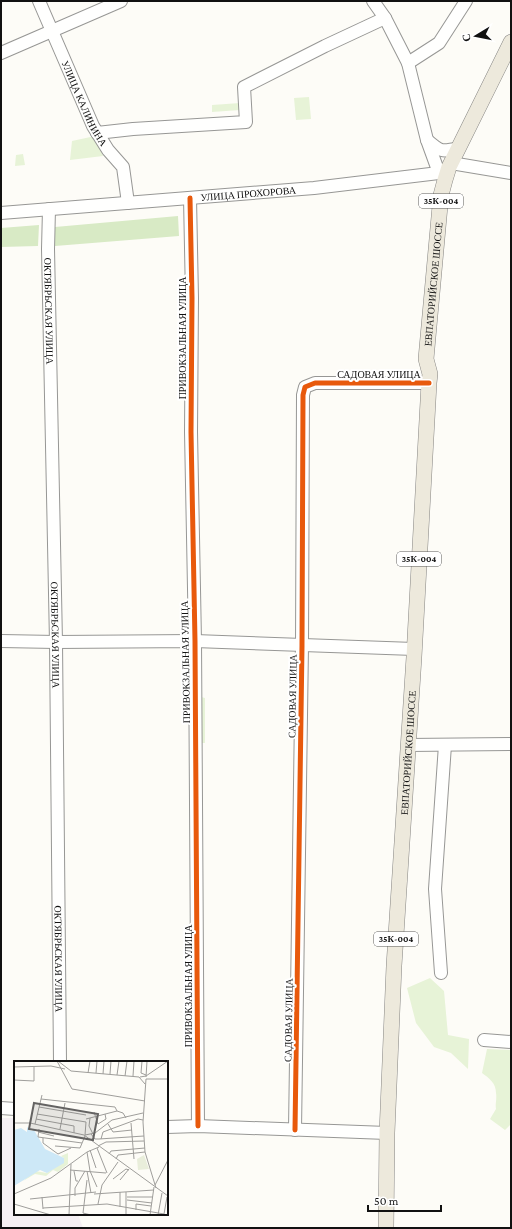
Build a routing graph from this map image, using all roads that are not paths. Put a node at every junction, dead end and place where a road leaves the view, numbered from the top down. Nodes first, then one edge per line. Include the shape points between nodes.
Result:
1 (39, 1) edge
2 (121, 1) edge
3 (372, 1) edge
4 (466, 1) edge
5 (385, 18) junction
6 (52, 31) junction
7 (511, 42) edge
8 (1, 53) edge
9 (511, 58) edge
10 (408, 63) junction
11 (97, 133) junction
12 (427, 140) junction
13 (458, 148) junction
14 (448, 170) junction
15 (511, 173) edge
16 (190, 198) junction
17 (128, 203) junction
18 (49, 209) junction
19 (1, 213) edge
20 (429, 378) junction
21 (1, 641) edge
22 (56, 642) junction
23 (194, 642) junction
24 (302, 646) junction
25 (414, 649) junction
26 (511, 744) edge
27 (408, 745) junction
28 (444, 745) junction
29 (441, 973) dead end
30 (484, 1040) dead end
31 (511, 1042) edge
32 (60, 1061) edge
33 (1, 1108) edge
34 (14, 1109) edge
35 (198, 1126) junction
36 (168, 1127) edge
37 (296, 1130) junction
38 (387, 1133) junction
39 (386, 1228) edge

1 - 6 street, УЛИЦА КАЛИНИНА
2 - 6 street
3 - 5 street
4 - 10 street via 439,42
5 - 10 street
5 - 11 street via 244,87 246,122
6 - 8 street
6 - 11 street, УЛИЦА КАЛИНИНА
7 - 13 main road, ЕВПАТОРИЙСКОЕ ШОССЕ / 35К-004
9 - 14 main road, ЕВПАТОРИЙСКОЕ ШОССЕ / 35К-004 via 478,121
10 - 12 street
11 - 17 street, УЛИЦА КАЛИНИНА via 123,167
12 - 13 street via 438,149
12 - 14 street
13 - 14 main road, ЕВПАТОРИЙСКОЕ ШОССЕ / 35К-004
14 - 15 street, УЛИЦА ПРОХОРОВА
14 - 16 street, УЛИЦА ПРОХОРОВА via 314,188
14 - 20 main road, ЕВПАТОРИЙСКОЕ ШОССЕ / 35К-004 via 449,196 436,358
16 - 17 street, УЛИЦА ПРОХОРОВА
16 - 23 street, ПРИВОКЗАЛЬНАЯ УЛИЦА
17 - 18 street, УЛИЦА ПРОХОРОВА
18 - 19 street, УЛИЦА ПРОХОРОВА
18 - 22 street, ОКТЯБРЬСКАЯ УЛИЦА
20 - 24 street, САДОВАЯ УЛИЦА via 315,383 306,387 303,395
20 - 25 main road, ЕВПАТОРИЙСКОЕ ШОССЕ / 35К-004
21 - 22 street
22 - 23 street
22 - 32 street, ОКТЯБРЬСКАЯ УЛИЦА
23 - 24 street
23 - 35 street, ПРИВОКЗАЛЬНАЯ УЛИЦА
24 - 25 street
24 - 37 street, САДОВАЯ УЛИЦА
25 - 27 main road, ЕВПАТОРИЙСКОЕ ШОССЕ / 35К-004
26 - 28 street
27 - 28 street
27 - 38 main road, ЕВПАТОРИЙСКОЕ ШОССЕ / 35К-004 via 394,966
28 - 29 street via 435,889
30 - 31 street
33 - 34 street
35 - 36 street
35 - 37 street
37 - 38 street
38 - 39 main road, 35К-004

